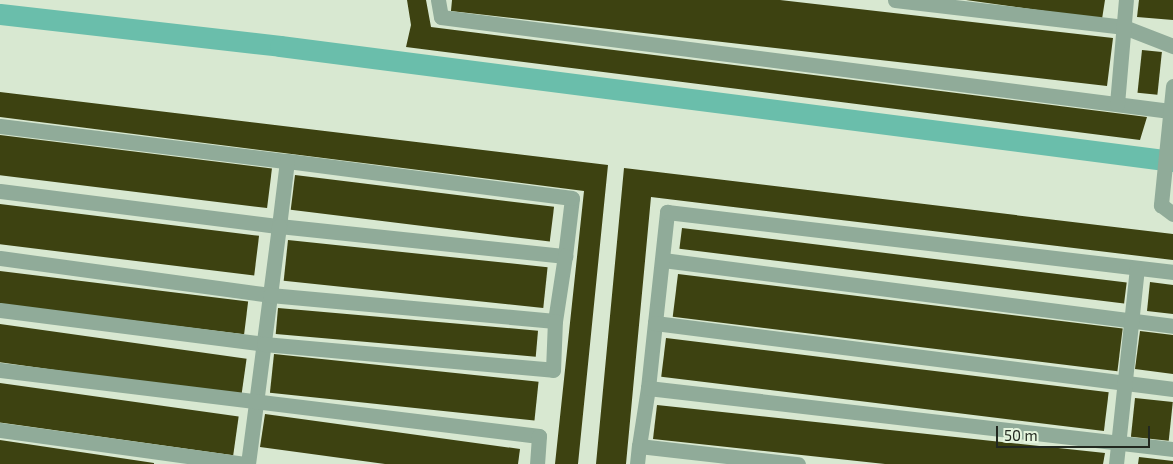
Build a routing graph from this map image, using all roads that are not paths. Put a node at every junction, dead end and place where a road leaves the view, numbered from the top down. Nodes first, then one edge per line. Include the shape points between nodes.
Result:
1 (438, 0) edge
2 (896, 0) edge
3 (1126, 0) edge
4 (1124, 26) junction
5 (1173, 46) edge
6 (1173, 86) edge
7 (1117, 104) junction
8 (1170, 111) junction
9 (0, 126) edge
10 (287, 161) junction
11 (0, 191) edge
12 (1173, 214) edge
13 (279, 226) junction
14 (565, 256) junction
15 (0, 258) edge
16 (663, 260) junction
17 (1137, 268) junction
18 (1173, 272) edge
19 (270, 295) junction
20 (0, 310) edge
21 (555, 320) junction
22 (1131, 321) junction
23 (655, 323) junction
24 (1173, 326) edge
25 (264, 344) junction
26 (0, 370) edge
27 (1125, 384) junction
28 (648, 388) junction
29 (1173, 389) edge
30 (256, 403) junction
31 (0, 430) edge
32 (1118, 444) junction
33 (639, 446) junction
34 (1173, 450) edge
35 (246, 464) edge
36 (537, 464) edge
37 (637, 464) edge
38 (798, 464) edge
39 (1116, 464) edge

1 - 7 lane via 441,17
2 - 4 lane
3 - 4 lane
4 - 5 lane
4 - 7 lane
6 - 8 lane
7 - 8 lane
8 - 12 lane via 1161,205
9 - 10 lane
10 - 13 lane
10 - 14 lane via 572,198
11 - 13 lane
13 - 14 lane
13 - 19 lane
14 - 21 lane
15 - 19 lane
16 - 17 lane via 667,212
16 - 22 lane
16 - 23 lane
17 - 18 lane
17 - 22 lane
19 - 21 lane
19 - 25 lane
20 - 25 lane
21 - 25 lane via 553,370
22 - 24 lane
22 - 27 lane
23 - 27 lane
23 - 28 lane
25 - 30 lane
26 - 30 lane
27 - 29 lane
27 - 32 lane
28 - 32 lane
28 - 33 lane
30 - 35 lane
30 - 36 lane via 539,436
31 - 35 lane
32 - 34 lane
32 - 39 lane
33 - 37 lane
33 - 38 lane

